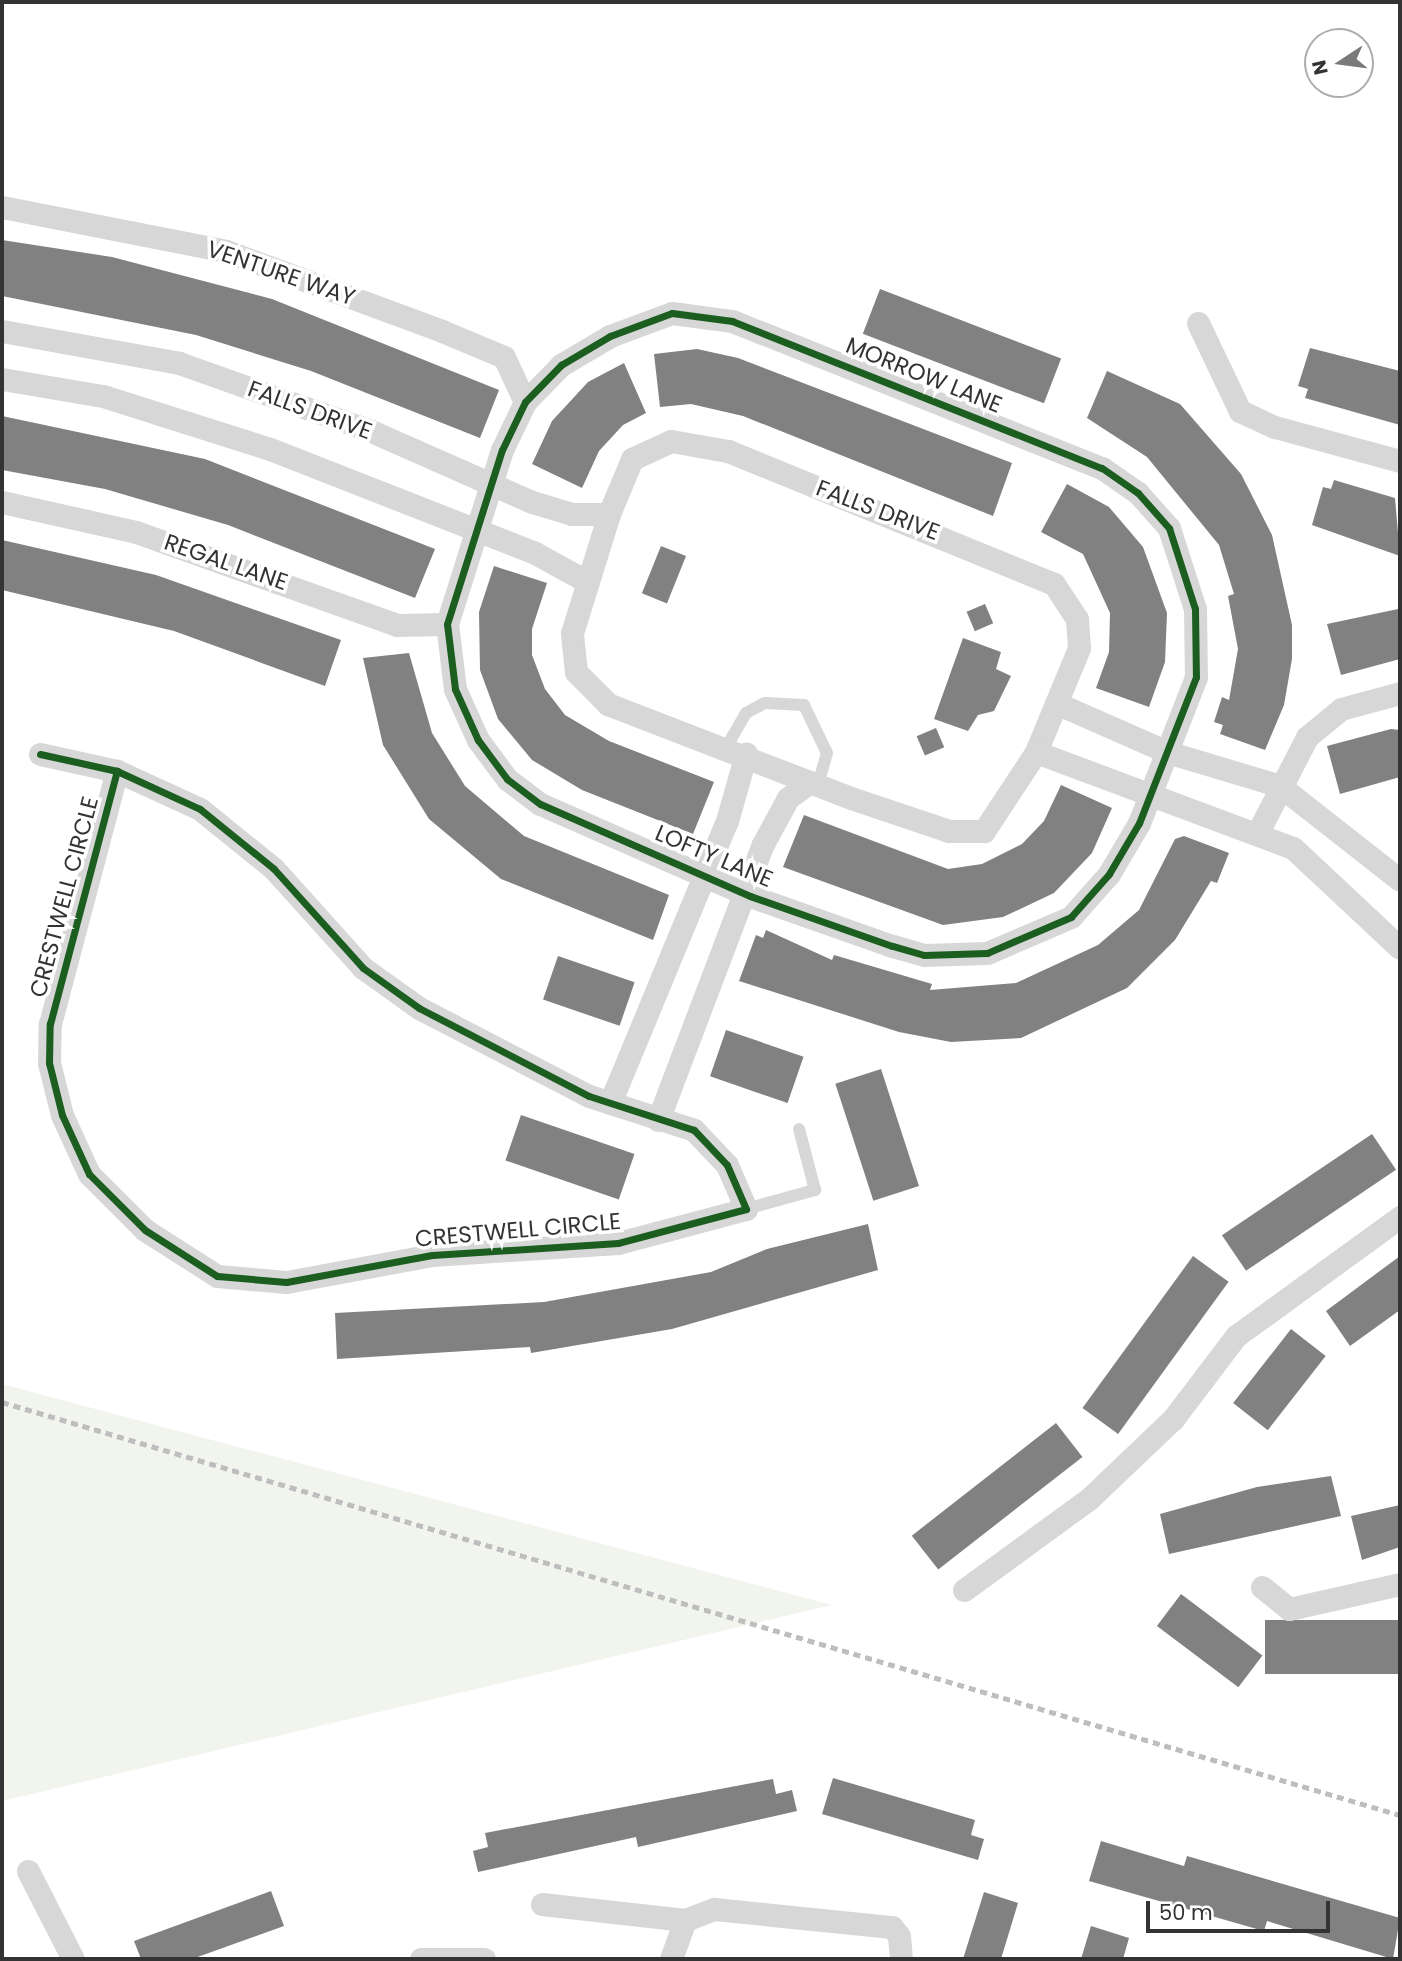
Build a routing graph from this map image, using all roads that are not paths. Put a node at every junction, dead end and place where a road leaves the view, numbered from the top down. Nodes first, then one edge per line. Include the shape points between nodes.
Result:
1 (2, 207) edge
2 (1198, 323) dead end
3 (2, 331) edge
4 (2, 379) edge
5 (525, 402) junction
6 (1400, 461) edge
7 (489, 485) junction
8 (2, 502) edge
9 (609, 514) junction
10 (477, 531) junction
11 (586, 582) junction
12 (447, 624) junction
13 (1400, 693) edge
14 (1056, 703) junction
15 (736, 750) junction
16 (1036, 752) junction
17 (1167, 752) junction
18 (40, 754) dead end
19 (117, 771) junction
20 (814, 784) junction
21 (1280, 786) junction
22 (1150, 792) junction
23 (1258, 832) junction
24 (704, 872) junction
25 (1400, 880) edge
26 (742, 892) junction
27 (1400, 948) edge
28 (610, 1103) junction
29 (658, 1120) junction
30 (799, 1129) dead end
31 (746, 1209) junction
32 (1400, 1217) edge
33 (1400, 1584) edge
34 (1262, 1587) dead end
35 (964, 1590) dead end
36 (28, 1871) dead end
37 (542, 1904) dead end
38 (685, 1920) junction
39 (73, 1959) edge
40 (421, 1959) edge
41 (484, 1959) edge
42 (671, 1959) edge
43 (901, 1959) edge

1 - 5 street, VENTURE WAY via 226,251 442,331 504,357
2 - 6 street via 1240,411 1275,427
3 - 7 street, FALLS DRIVE via 179,363 371,431
4 - 10 street via 103,397 188,421
5 - 7 street, MORROW LANE
5 - 17 street, MORROW LANE via 561,365 610,336 672,313 732,321 1102,468 1138,493 1168,528 1188,577 1196,677
7 - 9 street, FALLS DRIVE via 572,514
7 - 10 street, LOFTY LANE
8 - 12 street, REGAL LANE via 136,532 397,625
9 - 11 street, FALLS DRIVE
9 - 14 street, FALLS DRIVE via 632,459 671,441 728,451 1020,565 1054,584 1077,618 1079,648
10 - 11 street via 554,561
10 - 12 street, LOFTY LANE
11 - 15 street, FALLS DRIVE via 572,633 576,673 608,704
12 - 24 street, LOFTY LANE via 455,689 478,740 507,779 540,804
13 - 21 street via 1341,709 1307,737
14 - 16 street, FALLS DRIVE
14 - 17 street
15 - 20 street, FALLS DRIVE
15 - 20 lane via 746,713 765,703 804,705 827,753
15 - 24 street
16 - 20 street, FALLS DRIVE via 984,831 969,835 915,823
16 - 22 street
17 - 21 street
17 - 22 street, MORROW LANE
18 - 19 street, CRESTWELL CIRCLE
19 - 28 street, CRESTWELL CIRCLE via 200,809 274,869 363,968 419,1008
19 - 31 street, CRESTWELL CIRCLE via 50,1024 49,1063 62,1115 89,1174 145,1230 216,1276 286,1282 432,1255 618,1243
20 - 26 street via 788,798
21 - 23 street
21 - 25 street
22 - 23 street
22 - 26 street, LOFTY LANE via 1139,823 1090,898 1071,917 1012,947 924,955
23 - 27 street via 1293,848
24 - 26 street, LOFTY LANE
24 - 28 street
26 - 29 street
28 - 29 street, CRESTWELL CIRCLE
29 - 31 street, CRESTWELL CIRCLE via 694,1130 727,1165
30 - 31 lane via 815,1190
32 - 35 street via 1236,1336 1173,1419 1090,1498
33 - 34 street via 1289,1609
36 - 39 street
37 - 38 street
38 - 42 street
38 - 43 street via 714,1909 892,1927 900,1936
40 - 41 street

